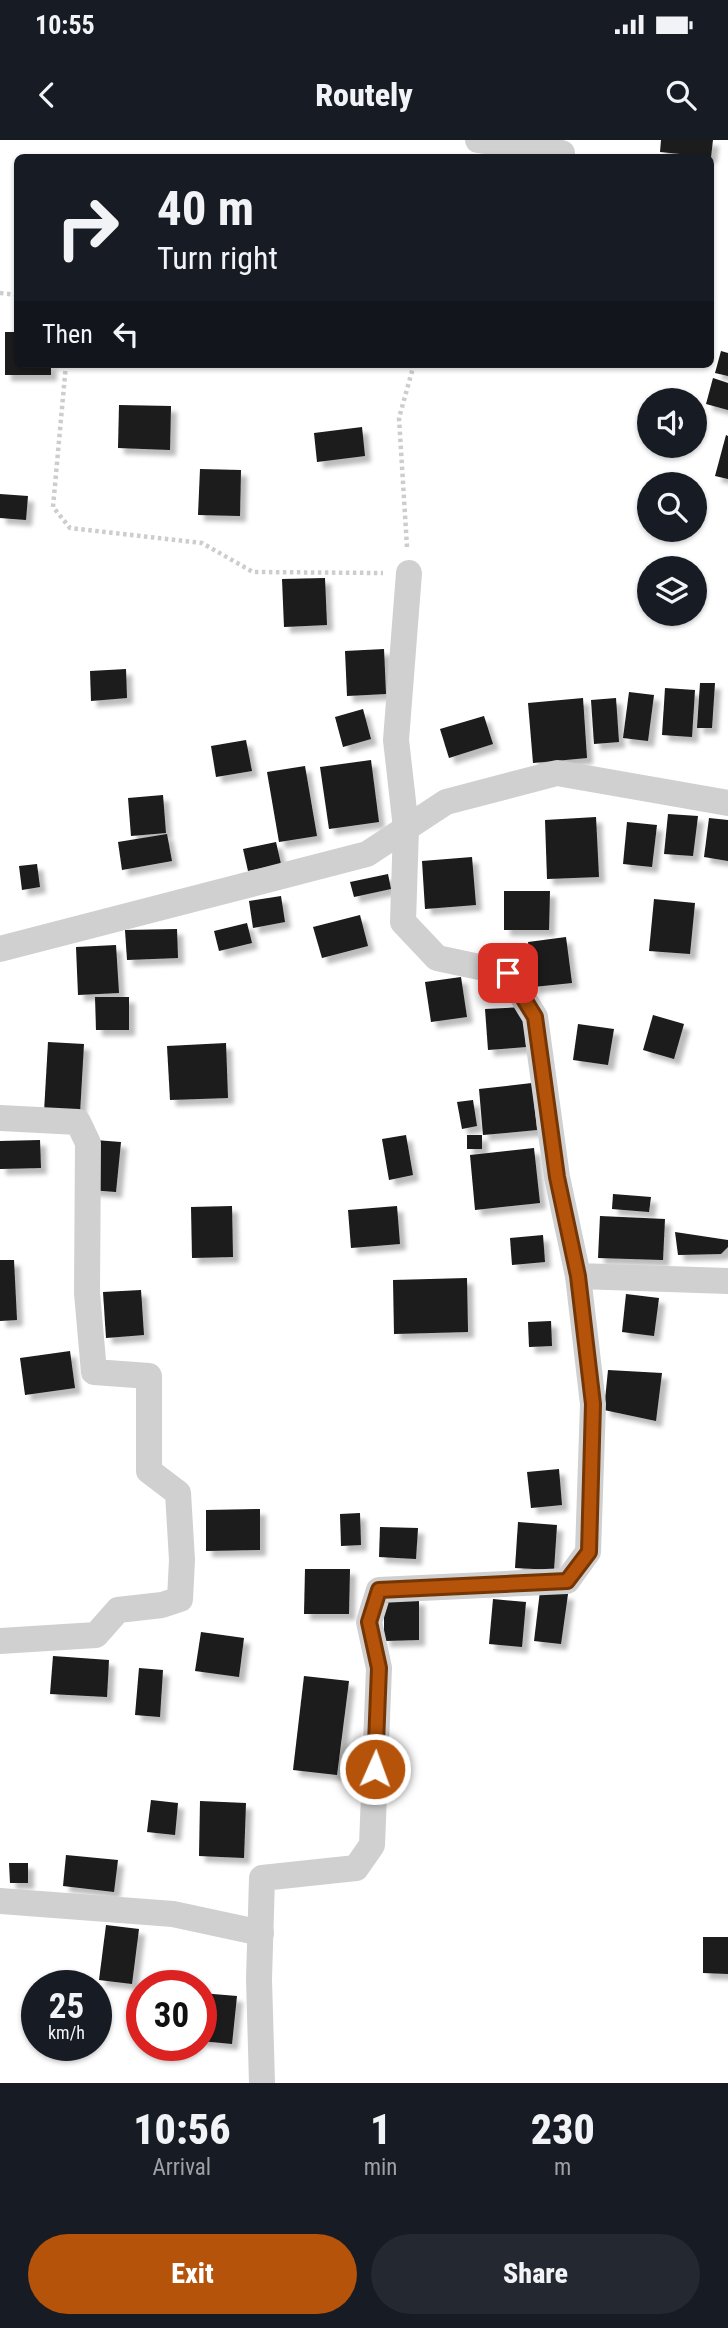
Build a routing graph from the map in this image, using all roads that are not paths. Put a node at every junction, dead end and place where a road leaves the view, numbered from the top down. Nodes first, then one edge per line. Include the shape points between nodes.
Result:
1 (478, 140) edge
2 (562, 153) dead end
3 (408, 573) road end
4 (728, 803) edge
5 (406, 828) junction
6 (0, 949) edge
7 (0, 1118) edge
8 (578, 1276) junction
9 (728, 1281) edge
10 (0, 1642) edge
11 (0, 1901) edge
12 (261, 1933) junction
13 (262, 2083) edge

1 - 2 street
3 - 5 street via 396,740
4 - 5 street via 557,773 446,802
5 - 6 street via 367,854
5 - 8 street via 403,922 437,958 508,973 535,1017 557,1177
7 - 10 street via 78,1122 88,1143 87,1293 94,1372 149,1376 149,1471 178,1493 182,1560 180,1599 118,1610 96,1635
8 - 9 street
8 - 12 street via 593,1404 589,1552 567,1581 379,1590 369,1622 379,1668 372,1845 356,1868 262,1878
11 - 12 street via 173,1914
12 - 13 street

